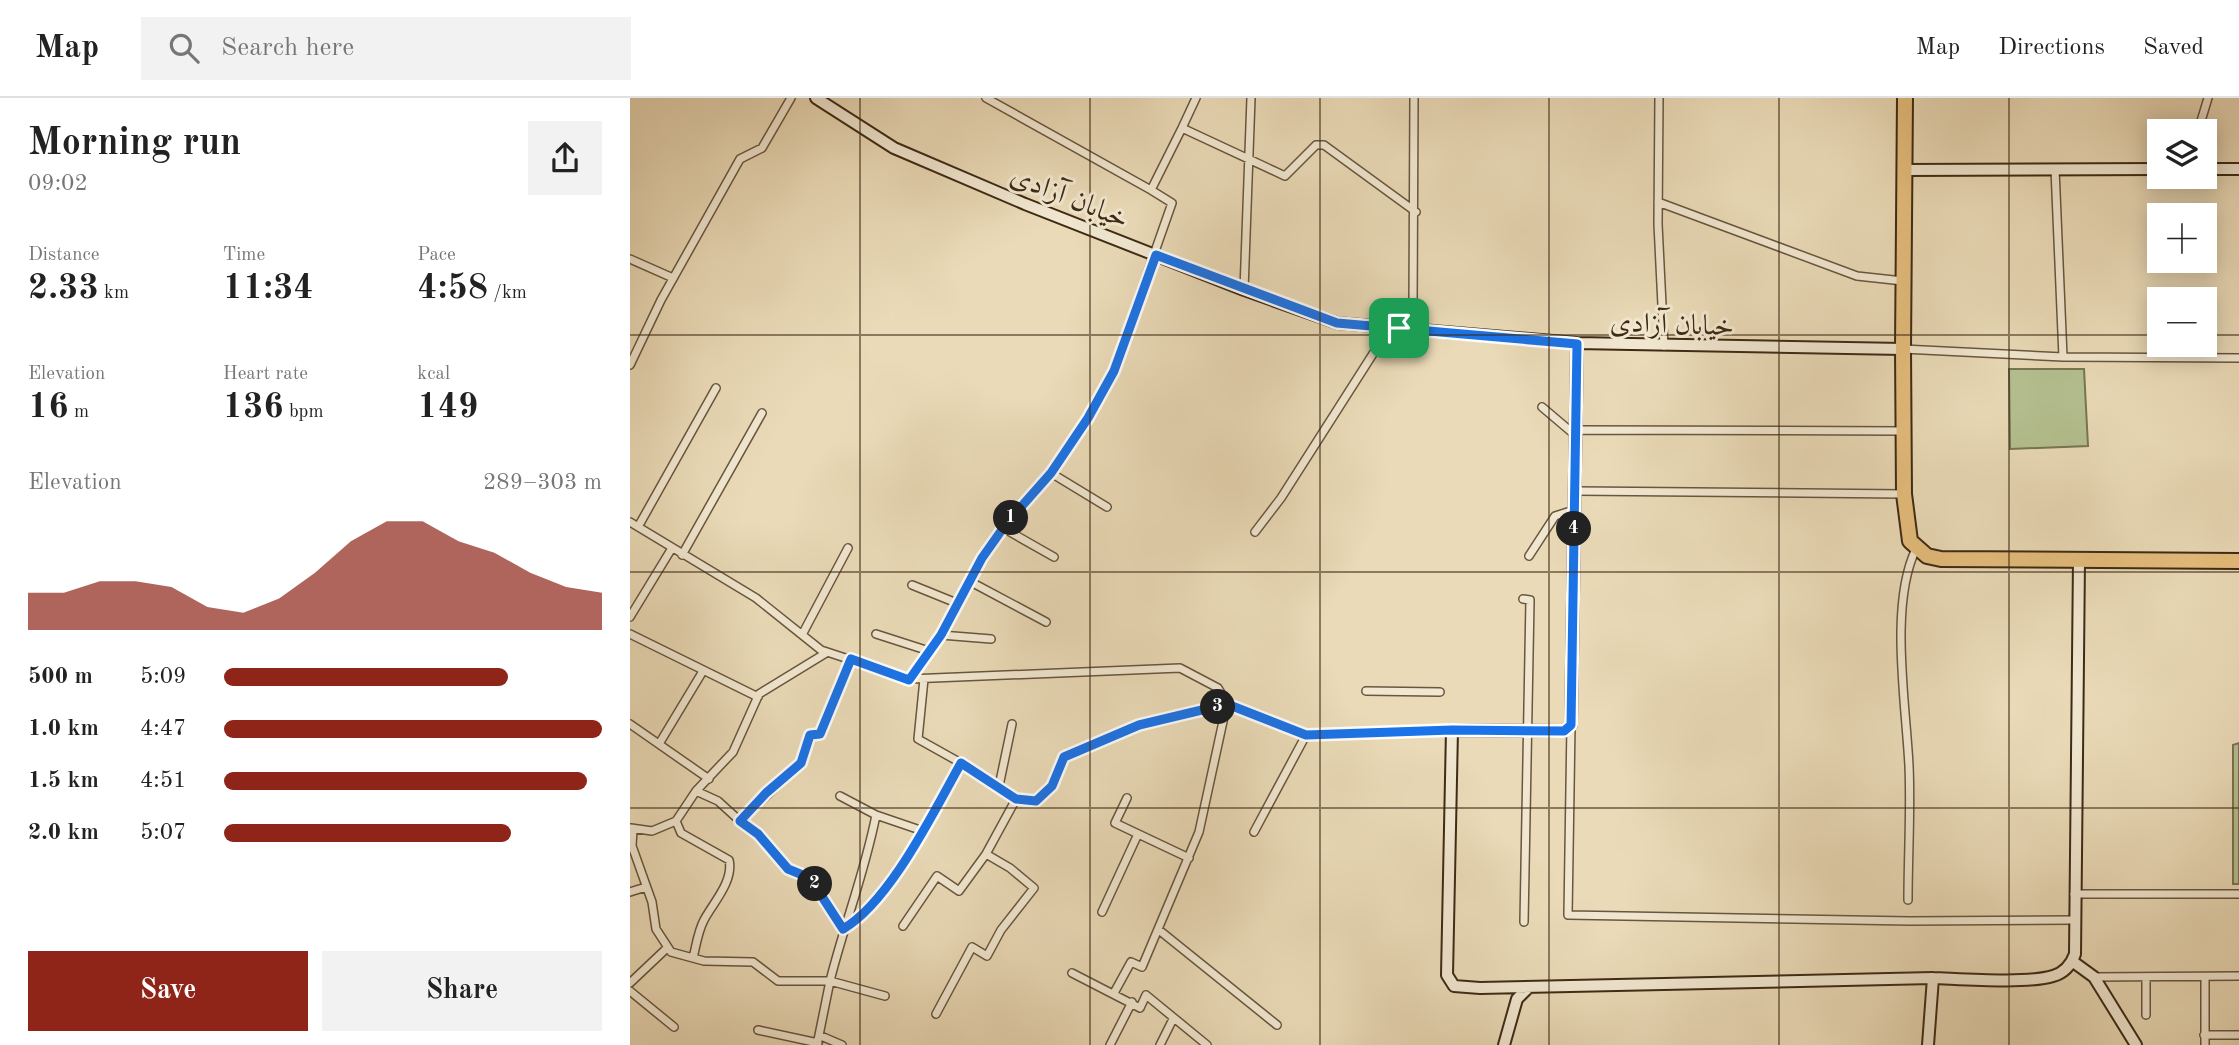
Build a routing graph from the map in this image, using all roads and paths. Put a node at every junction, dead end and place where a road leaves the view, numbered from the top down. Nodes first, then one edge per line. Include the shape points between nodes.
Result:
1 (791, 98) edge
2 (816, 98) edge
3 (986, 98) edge
4 (1196, 98) edge
5 (1251, 98) edge
6 (1414, 98) edge
7 (1659, 98) edge
8 (1905, 98) edge
9 (2208, 98) edge
10 (2202, 119) edge
11 (1182, 128) junction
12 (1249, 159) junction
13 (2055, 169) junction
14 (2147, 169) edge
15 (2217, 169) edge
16 (2239, 169) edge
17 (1905, 170) junction
18 (1152, 190) junction
19 (1658, 202) junction
20 (1416, 212) junction
21 (1156, 255) junction
22 (630, 259) edge
23 (673, 278) junction
24 (1903, 281) junction
25 (1244, 290) junction
26 (1385, 328) junction
27 (1407, 329) junction
28 (1577, 344) junction
29 (1664, 346) junction
30 (1903, 349) junction
31 (2063, 357) junction
32 (2239, 358) edge
33 (630, 365) edge
34 (716, 388) dead end
35 (1542, 407) dead end
36 (762, 413) dead end
37 (1905, 431) junction
38 (1575, 432) junction
39 (1051, 473) junction
40 (1574, 491) junction
41 (1905, 494) junction
42 (1107, 507) dead end
43 (1574, 510) junction
44 (630, 522) edge
45 (638, 527) junction
46 (1003, 528) junction
47 (1255, 532) dead end
48 (672, 548) junction
49 (848, 548) dead end
50 (1916, 549) junction
51 (682, 555) junction
52 (1529, 556) dead end
53 (1054, 557) dead end
54 (2079, 560) junction
55 (2239, 561) edge
56 (971, 582) junction
57 (912, 585) dead end
58 (1522, 598) dead end
59 (959, 604) junction
60 (630, 617) edge
61 (1046, 622) dead end
62 (803, 633) junction
63 (630, 634) edge
64 (876, 634) dead end
65 (941, 635) junction
66 (991, 639) dead end
67 (929, 651) junction
68 (827, 653) junction
69 (851, 659) junction
70 (703, 671) junction
71 (924, 679) junction
72 (909, 680) junction
73 (1366, 691) dead end
74 (1440, 692) dead end
75 (758, 697) junction
76 (1227, 704) junction
77 (1012, 724) dead end
78 (632, 725) edge
79 (1571, 725) junction
80 (1529, 729) junction
81 (1452, 730) junction
82 (1306, 735) junction
83 (630, 736) edge
84 (659, 744) junction
85 (961, 763) junction
86 (709, 779) junction
87 (999, 786) junction
88 (696, 791) junction
89 (840, 796) dead end
90 (1128, 798) dead end
91 (1016, 799) junction
92 (876, 815) junction
93 (676, 821) junction
94 (740, 821) junction
95 (631, 828) edge
96 (923, 831) junction
97 (1254, 832) dead end
98 (1138, 834) junction
99 (986, 854) junction
100 (1189, 858) junction
101 (646, 887) junction
102 (630, 892) edge
103 (2074, 894) junction
104 (2239, 894) edge
105 (1908, 900) dead end
106 (1102, 912) dead end
107 (2075, 920) junction
108 (1524, 922) dead end
109 (903, 926) dead end
110 (843, 929) junction
111 (1159, 930) junction
112 (667, 948) junction
113 (692, 958) junction
114 (2072, 961) junction
115 (1072, 973) dead end
116 (2239, 976) edge
117 (2094, 977) junction
118 (2205, 977) junction
119 (1933, 978) junction
120 (2146, 978) junction
121 (830, 981) junction
122 (630, 983) edge
123 (1529, 987) junction
124 (1507, 988) junction
125 (630, 992) edge
126 (1114, 993) junction
127 (885, 996) dead end
128 (1517, 999) junction
129 (1132, 1002) junction
130 (936, 1014) dead end
131 (2146, 1015) dead end
132 (1173, 1019) junction
133 (1277, 1025) dead end
134 (674, 1027) dead end
135 (758, 1030) dead end
136 (2204, 1035) junction
137 (2239, 1035) edge
138 (819, 1041) edge
139 (842, 1045) edge
140 (1110, 1045) edge
141 (1160, 1045) edge
142 (1207, 1045) edge
143 (1504, 1045) edge
144 (1928, 1045) edge
145 (2136, 1045) edge
146 (2205, 1045) edge

1 - 23 street via 762,148 740,159
2 - 21 street, خیابان آزادی via 894,148
3 - 18 street
4 - 11 street
5 - 12 street
6 - 20 street
7 - 19 street
8 - 17 highway
9 - 10 street
11 - 12 street
11 - 18 street
12 - 20 street via 1286,176 1316,145 1324,145
12 - 25 street
13 - 14 street
13 - 17 street
13 - 31 street
15 - 16 street
17 - 24 highway
18 - 21 street via 1172,203
19 - 24 street via 1857,276
19 - 29 street
20 - 27 street via 1413,306
21 - 25 street, خیابان آزادی
21 - 39 street via 1114,371
22 - 23 street
23 - 33 street
24 - 30 highway
25 - 26 street, خیابان آزادی via 1337,323
26 - 27 street, خیابان آزادی
26 - 47 street via 1305,461
27 - 28 street, خیابان آزادی
28 - 29 street, خیابان آزادی
28 - 38 street
29 - 30 street, خیابان آزادی
30 - 31 street
30 - 37 highway
31 - 32 street
34 - 45 street
35 - 38 street
36 - 51 street
37 - 38 street
37 - 41 highway
38 - 40 street
39 - 42 street
39 - 46 street
40 - 41 street
40 - 43 street
41 - 50 highway via 1910,541
43 - 52 street via 1555,516
43 - 79 street
44 - 45 street
45 - 48 street
46 - 53 street
46 - 56 street
48 - 51 street
48 - 60 street
49 - 62 street
50 - 54 highway via 1941,559
50 - 105 street via 1908,566 1902,607 1909,766
51 - 62 street via 739,587
54 - 55 highway
54 - 103 street via 2080,729
56 - 59 street
56 - 61 street
57 - 59 street
58 - 80 street via 1530,600
59 - 65 street
62 - 68 street
63 - 70 street
64 - 67 street
65 - 66 street
65 - 67 street
67 - 72 street
68 - 69 street
68 - 75 street via 780,678
69 - 72 street
69 - 94 street via 820,734 810,735 801,763
70 - 75 street
70 - 84 street
71 - 72 street
71 - 76 street via 1180,668 1218,688
71 - 85 street via 918,739
73 - 74 street
75 - 86 street via 733,752
76 - 82 street
76 - 91 street via 1139,725 1087,746 1064,757 1052,786 1036,801
76 - 100 street
77 - 87 street
78 - 83 street
78 - 84 street
79 - 80 street via 1564,731
79 - 107 street via 1568,915
80 - 81 street
80 - 108 street
81 - 82 street
81 - 124 street via 1447,975 1454,986
82 - 97 street
84 - 86 street
85 - 87 street
85 - 96 street
86 - 88 street
87 - 91 street
88 - 93 street
88 - 94 street via 718,801
89 - 92 street
90 - 98 street via 1115,823
91 - 99 street
92 - 96 street
92 - 110 street
93 - 95 street via 652,831
93 - 113 street via 681,833 729,860 731,867 704,921
94 - 110 street via 758,834 788,869 810,878
95 - 101 street
96 - 110 street via 886,887
98 - 100 street
98 - 106 street
99 - 109 street via 960,891 937,876
99 - 130 street via 1034,888 986,956 972,947
100 - 111 street
101 - 102 street
101 - 112 street via 656,929
103 - 104 street
103 - 107 street
107 - 114 street
110 - 121 street
111 - 126 street via 1142,967 1131,962
111 - 133 street
112 - 113 street
112 - 122 street
113 - 121 street via 753,962 778,981
114 - 117 street
114 - 119 street via 2052,977
115 - 126 street
116 - 118 street
117 - 120 street
117 - 145 street
118 - 120 street
118 - 136 street
119 - 123 street
119 - 144 street
120 - 131 street
121 - 127 street
121 - 138 street
123 - 124 street
123 - 128 street
124 - 128 street
125 - 134 street
126 - 129 street
128 - 143 street
129 - 132 street via 1140,1008 1146,995
129 - 140 street
132 - 141 street
132 - 142 street
135 - 138 street
136 - 137 street
136 - 146 street
138 - 139 street

